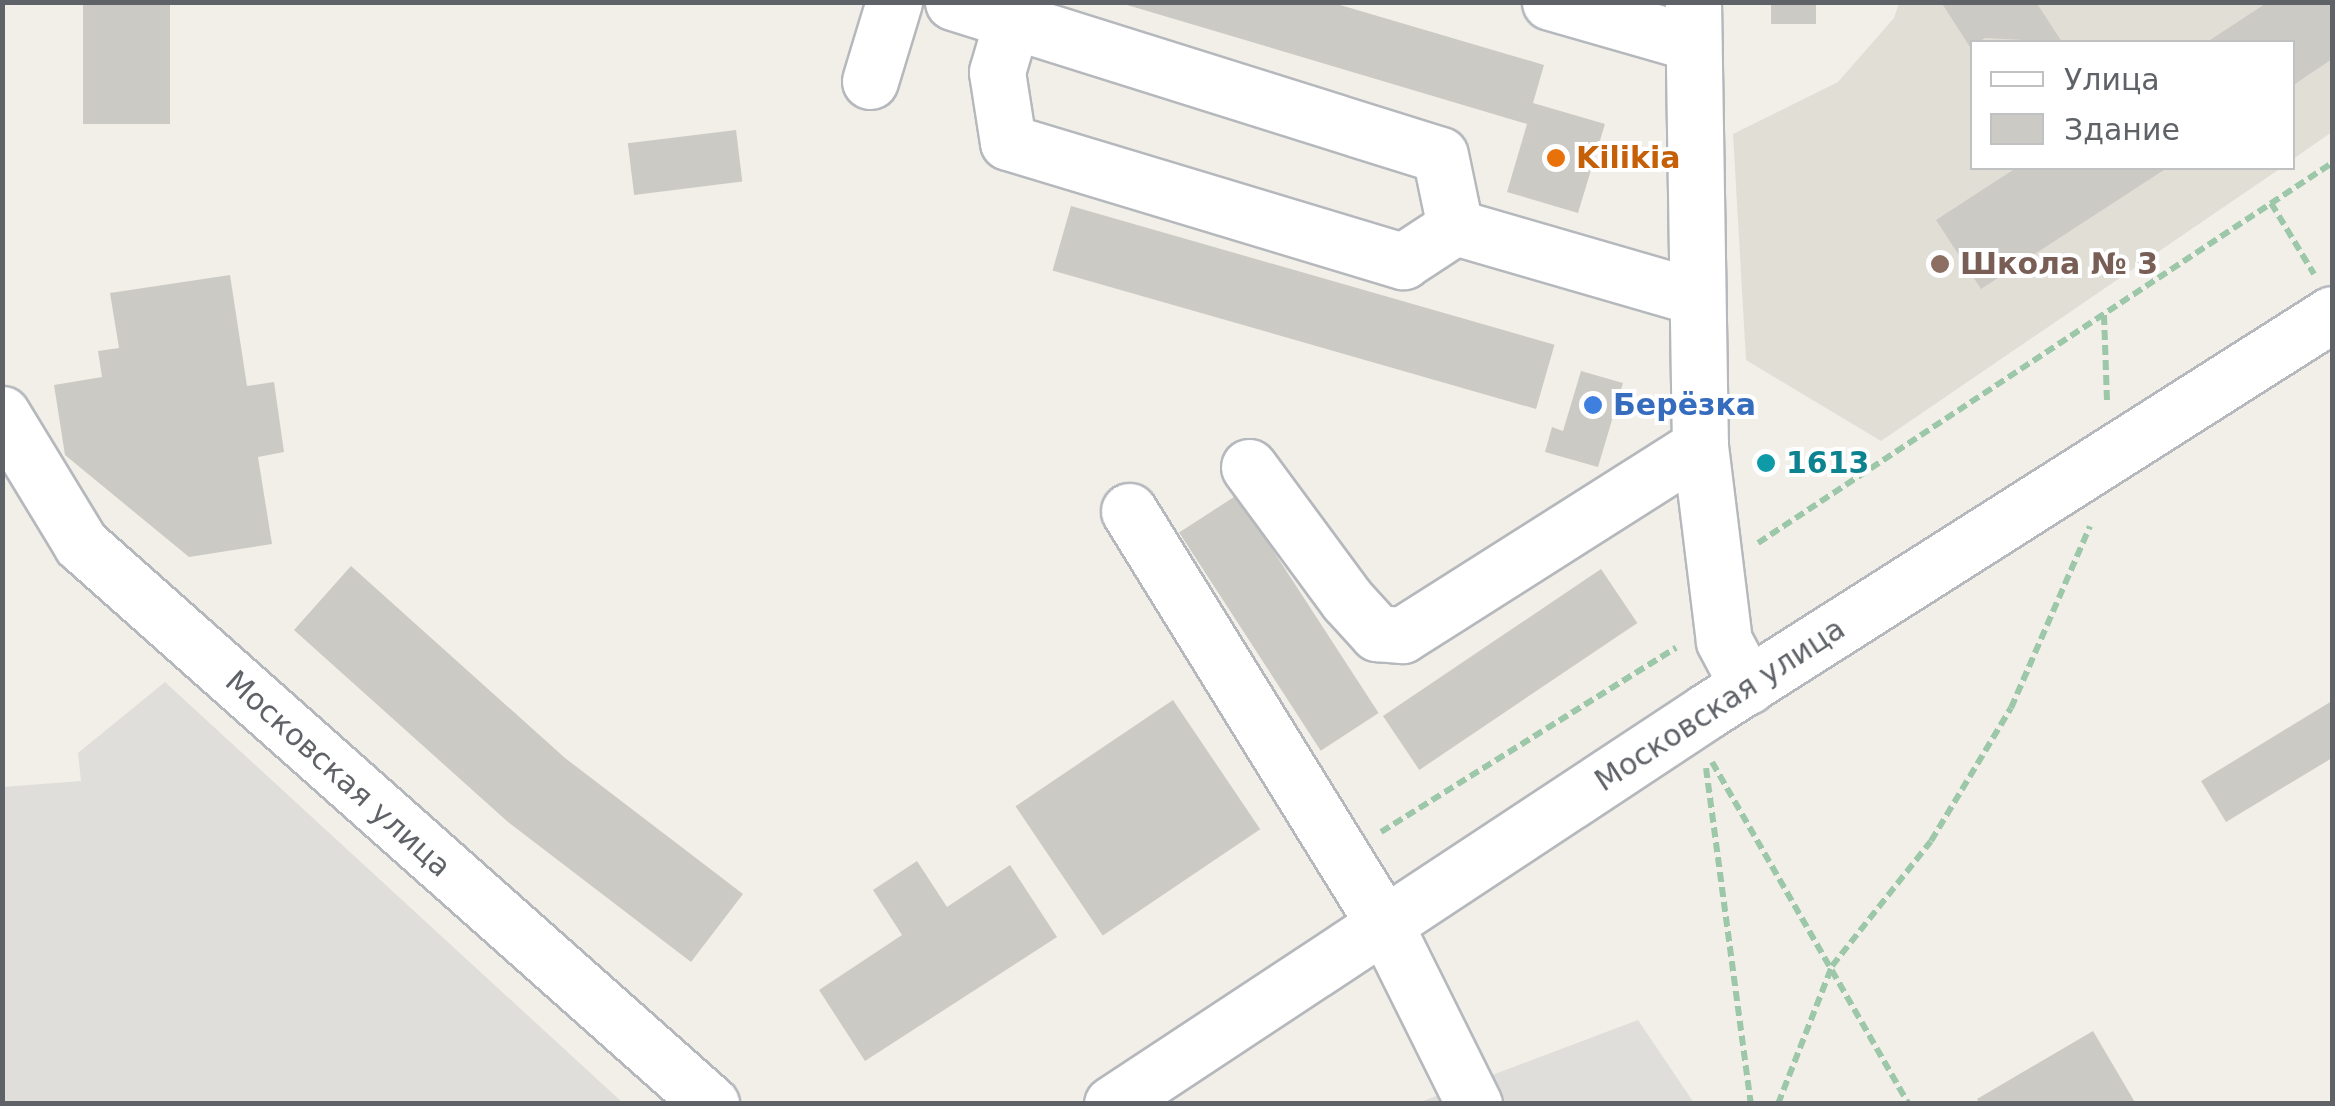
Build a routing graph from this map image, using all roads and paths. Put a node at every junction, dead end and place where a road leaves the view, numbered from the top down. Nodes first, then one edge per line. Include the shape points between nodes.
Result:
1 (894, 2) edge
2 (953, 2) edge
3 (1550, 2) edge
4 (1012, 21) junction
5 (1693, 23) edge
6 (870, 81) dead end
7 (2332, 163) edge
8 (2271, 204) junction
9 (1456, 227) junction
10 (1696, 297) junction
11 (2327, 301) edge
12 (2104, 314) junction
13 (2108, 409) dead end
14 (2, 414) edge
15 (1700, 446) junction
16 (1250, 467) dead end
17 (1130, 511) dead end
18 (2095, 515) dead end
19 (1715, 571) junction
20 (1680, 644) dead end
21 (1748, 686) junction
22 (1342, 856) junction
23 (1386, 927) junction
24 (1832, 966) junction
25 (710, 1104) edge
26 (1112, 1104) edge
27 (1474, 1104) edge
28 (1752, 1104) edge
29 (1778, 1104) edge
30 (1909, 1104) edge

1 - 6 street
2 - 4 street
3 - 5 street
4 - 9 street via 1440,154
4 - 9 street via 997,72 1008,142 1404,260
5 - 10 street
7 - 8 path
8 - 11 path
8 - 12 path
9 - 10 street
10 - 15 street
11 - 21 street, Московская улица
12 - 13 path
12 - 19 path
14 - 25 street, Московская улица via 81,544
15 - 16 street via 1402,635 1377,633 1347,600
15 - 19 street
17 - 22 street
18 - 24 path via 2011,708 1931,841
19 - 21 street via 1724,642
20 - 22 path
21 - 23 street, Московская улица
22 - 23 street
23 - 26 street, Московская улица
23 - 27 street
24 - 28 path via 1704,748
24 - 29 path
24 - 30 path

